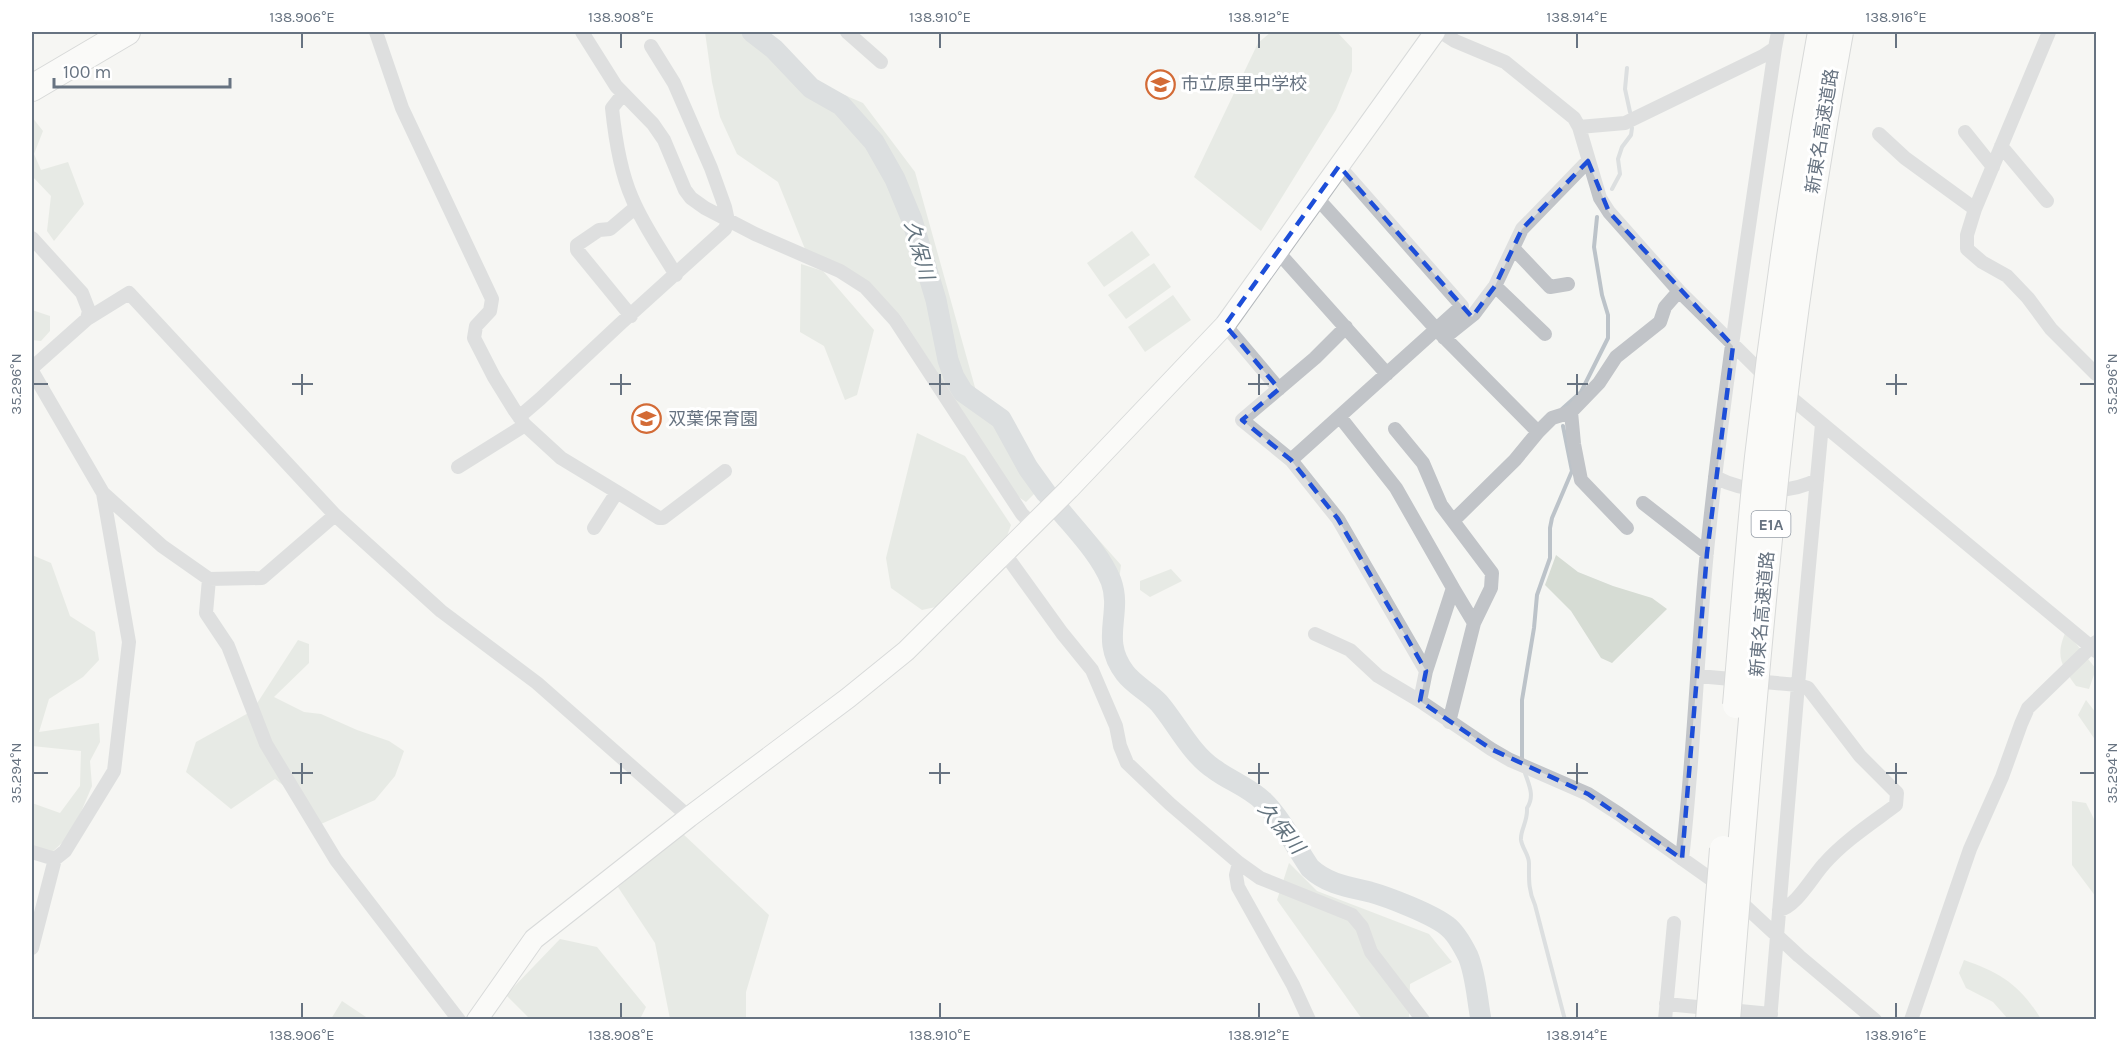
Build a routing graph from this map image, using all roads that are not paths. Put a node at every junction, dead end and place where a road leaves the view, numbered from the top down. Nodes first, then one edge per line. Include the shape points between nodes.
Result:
1 (127, 32) edge
2 (376, 32) edge
3 (582, 32) edge
4 (847, 32) edge
5 (1435, 32) edge
6 (1441, 32) edge
7 (1778, 32) edge
8 (1821, 32) edge
9 (1839, 32) edge
10 (2049, 32) edge
11 (651, 46) dead end
12 (1775, 48) junction
13 (881, 62) dead end
14 (32, 88) edge
15 (623, 94) junction
16 (1578, 127) junction
17 (1965, 132) dead end
18 (1879, 134) dead end
19 (2001, 146) junction
20 (1588, 161) junction
21 (1339, 166) junction
22 (1993, 167) junction
23 (1317, 198) junction
24 (2047, 201) dead end
25 (636, 207) junction
26 (1976, 209) junction
27 (728, 221) junction
28 (32, 238) edge
29 (1513, 248) junction
30 (1278, 252) junction
31 (676, 275) junction
32 (1568, 284) dead end
33 (1495, 286) junction
34 (1679, 291) junction
35 (631, 316) junction
36 (87, 319) junction
37 (1225, 325) junction
38 (1346, 327) junction
39 (1441, 334) junction
40 (1545, 334) dead end
41 (1733, 346) junction
42 (32, 370) edge
43 (1387, 374) junction
44 (2097, 374) edge
45 (1279, 389) junction
46 (1571, 412) junction
47 (1340, 417) junction
48 (522, 421) junction
49 (1822, 424) junction
50 (1395, 429) dead end
51 (1539, 432) junction
52 (1291, 460) junction
53 (458, 467) dead end
54 (725, 471) dead end
55 (1715, 477) junction
56 (1817, 480) junction
57 (617, 492) junction
58 (103, 493) junction
59 (1643, 503) dead end
60 (335, 514) junction
61 (1455, 520) junction
62 (1033, 525) junction
63 (594, 528) dead end
64 (1627, 528) dead end
65 (1707, 553) junction
66 (1005, 554) junction
67 (209, 579) junction
68 (1453, 588) junction
69 (1474, 623) junction
70 (1315, 634) dead end
71 (2095, 647) edge
72 (1426, 671) junction
73 (1698, 676) junction
74 (1798, 685) junction
75 (1420, 701) junction
76 (1449, 722) junction
77 (689, 817) junction
78 (32, 852) edge
79 (1682, 858) junction
80 (56, 859) junction
81 (1239, 863) junction
82 (1779, 910) junction
83 (1674, 923) dead end
84 (1777, 937) junction
85 (32, 948) edge
86 (1666, 1004) junction
87 (1770, 1017) edge
88 (459, 1020) edge
89 (477, 1020) edge
90 (1309, 1020) edge
91 (1423, 1020) edge
92 (1665, 1020) edge
93 (1709, 1020) edge
94 (1727, 1020) edge
95 (1875, 1020) edge
96 (1911, 1020) edge

1 - 14 highway
2 - 48 street via 402,108 492,298 490,311 476,326 474,338
3 - 15 street
4 - 13 street
5 - 21 street
6 - 16 street via 1504,62 1574,118
7 - 12 street
8 - 93 highway, 新東名高速道路 / E1A, bridge via 1781,270 1758,459
9 - 94 highway, 新東名高速道路 / E1A, bridge via 1802,261 1777,460
10 - 19 street
11 - 27 street via 674,83 711,168
12 - 16 street via 1625,123
12 - 41 street
15 - 25 street via 612,108 614,130
15 - 27 street via 664,140 691,198
16 - 20 street
17 - 22 street
18 - 26 street via 1905,158
19 - 22 street
19 - 24 street
20 - 29 street via 1522,229
20 - 34 street via 1609,212
21 - 23 street
21 - 39 street via 1462,306
22 - 26 street
23 - 30 street
23 - 39 street
25 - 31 street
25 - 35 street via 610,229 599,230 577,245 577,250
26 - 44 street via 1967,235 1968,249 2007,276 2050,329
27 - 31 street via 726,230
27 - 62 street via 840,271 865,287 895,320
28 - 36 street via 82,293 89,311
29 - 32 street via 1550,287
29 - 33 street
30 - 37 street
30 - 38 street
31 - 35 street
33 - 39 street via 1474,314
33 - 40 street
34 - 41 street
34 - 46 street via 1665,308 1660,322 1616,357 1599,383
35 - 48 street via 540,399
36 - 42 street
36 - 60 street via 129,293
37 - 45 street
37 - 62 street
38 - 43 street
38 - 45 street
39 - 43 street
39 - 51 street
41 - 49 street
41 - 55 street
42 - 58 street
43 - 47 street
45 - 52 street via 1242,420
46 - 51 street via 1552,418
46 - 64 street via 1581,480
47 - 52 street
47 - 68 street via 1396,488
48 - 53 street
48 - 57 street via 561,458
49 - 56 street
49 - 71 street
50 - 61 street via 1423,463 1441,505
51 - 61 street
52 - 72 street via 1338,519
54 - 57 street via 663,518
55 - 56 street via 1734,485 1778,490 1798,488
55 - 65 street
56 - 74 street
57 - 63 street
58 - 67 street via 162,546
58 - 80 street via 129,642 114,771 65,851
59 - 65 street
60 - 67 street via 262,578
60 - 77 street via 441,611 537,682
61 - 69 street via 1492,573 1491,588
62 - 66 street
65 - 73 street
66 - 77 street via 906,651
66 - 81 street via 1092,670 1127,764
67 - 88 street via 206,613 228,646 266,744 336,860
68 - 69 street
68 - 72 street
69 - 76 street
70 - 75 street via 1350,650 1378,676
71 - 96 street via 2028,708 2020,724 1970,849
72 - 75 street
73 - 74 street
73 - 79 street
74 - 82 street
74 - 82 street via 1808,688 1860,756 1897,793 1896,805 1825,862 1790,906
75 - 76 street
76 - 79 street via 1510,760 1588,794
77 - 89 street via 534,939
78 - 80 street
79 - 84 street via 1732,894
80 - 85 street
81 - 90 street via 1238,886
81 - 91 street via 1260,878 1352,915 1362,927 1371,952
82 - 84 street
83 - 86 street
84 - 87 street
84 - 95 street
86 - 87 street
86 - 92 street

